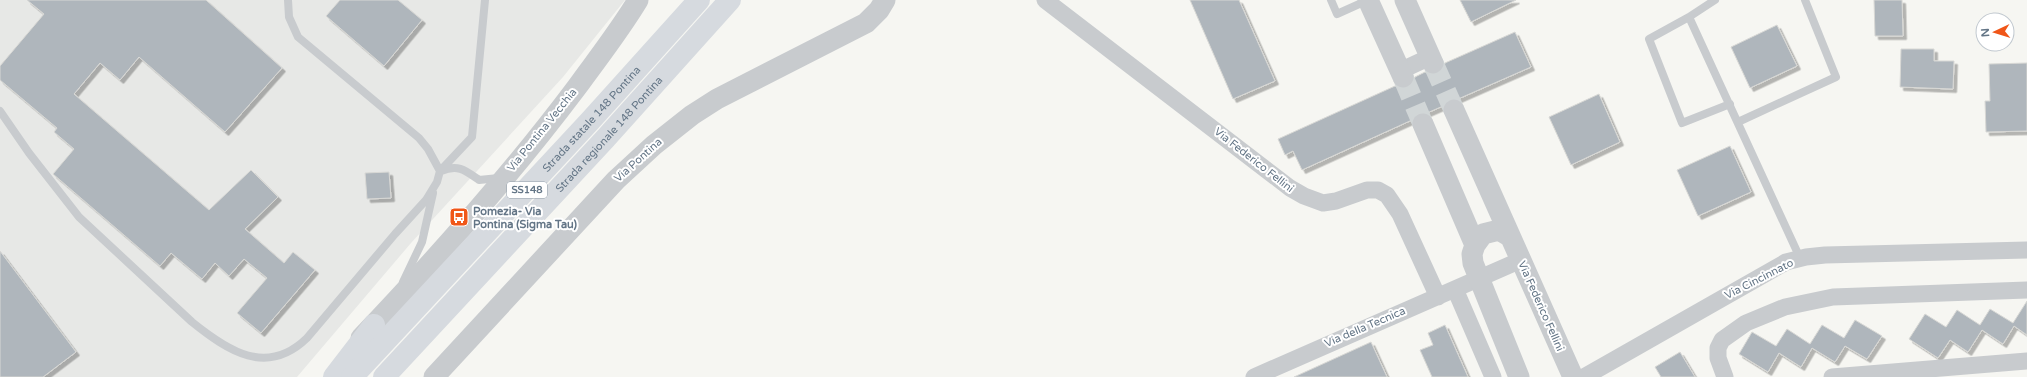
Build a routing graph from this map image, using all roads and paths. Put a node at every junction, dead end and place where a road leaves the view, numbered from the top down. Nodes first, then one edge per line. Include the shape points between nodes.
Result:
1 (288, 0) edge
2 (485, 0) edge
3 (638, 0) edge
4 (700, 0) edge
5 (730, 0) edge
6 (885, 0) edge
7 (1045, 0) edge
8 (1331, 0) edge
9 (1368, 0) edge
10 (1405, 0) edge
11 (1715, 0) edge
12 (1805, 0) edge
13 (1689, 17) junction
14 (1431, 60) joint
15 (1402, 74) joint
16 (1730, 104) junction
17 (1454, 110) tunnel mouth
18 (0, 111) edge
19 (1738, 122) junction
20 (1423, 124) tunnel mouth
21 (440, 171) junction
22 (506, 176) junction
23 (434, 188) junction
24 (1509, 236) junction
25 (1475, 245) junction
26 (2027, 250) edge
27 (1800, 258) junction
28 (1521, 260) junction
29 (1478, 279) junction
30 (1455, 289) junction
31 (2027, 290) edge
32 (1438, 297) junction
33 (392, 304) junction
34 (374, 324) junction
35 (2027, 361) edge
36 (386, 376) edge
37 (324, 377) edge
38 (334, 377) edge
39 (352, 377) edge
40 (434, 377) edge
41 (1254, 377) edge
42 (1493, 377) edge
43 (1519, 377) edge
44 (1573, 377) edge
45 (1584, 377) edge
46 (1725, 377) edge
47 (1832, 377) edge

1 - 21 lane via 289,17 298,37 419,138
2 - 21 lane via 472,136
3 - 22 street, Via Pontina Vecchia via 618,32
4 - 39 highway, Strada statale 148 Pontina / SS148
5 - 36 highway, Strada regionale 148 Pontina
6 - 40 street, Via Pontina via 866,23 717,99 654,145 616,180
7 - 32 street, Via Federico Fellini via 1290,188 1304,196 1323,203 1336,202 1367,190 1378,190 1387,195 1400,214
8 - 9 lane via 1337,14
9 - 15 street
10 - 14 street
11 - 13 lane
12 - 19 lane via 1836,77
13 - 16 lane
13 - 16 lane via 1649,39 1682,123
14 - 15 street
16 - 19 lane
17 - 24 street, Via Federico Fellini
18 - 23 lane via 29,153 89,227 206,334 248,357 278,356 303,342
19 - 27 lane
20 - 25 street
21 - 22 lane via 457,167 479,180
21 - 23 lane
22 - 33 street, Via Pontina Vecchia via 429,266
23 - 33 lane via 422,242
24 - 25 street via 1501,231 1490,230 1483,234
24 - 28 street, Via Federico Fellini
25 - 29 street via 1472,258
26 - 27 street, Via Cincinnato
27 - 45 street, Via Cincinnato via 1767,272
28 - 29 street, Via della Tecnica
28 - 44 street, Via Federico Fellini
29 - 30 street, Via della Tecnica
29 - 43 street
30 - 32 street, Via della Tecnica
30 - 42 street
31 - 46 street via 1832,297 1785,307 1765,313 1722,340 1718,348 1718,358
32 - 41 street, Via della Tecnica
33 - 34 street, Via Pontina Vecchia
34 - 37 street, Via Pontina Vecchia
34 - 38 highway
35 - 47 street

